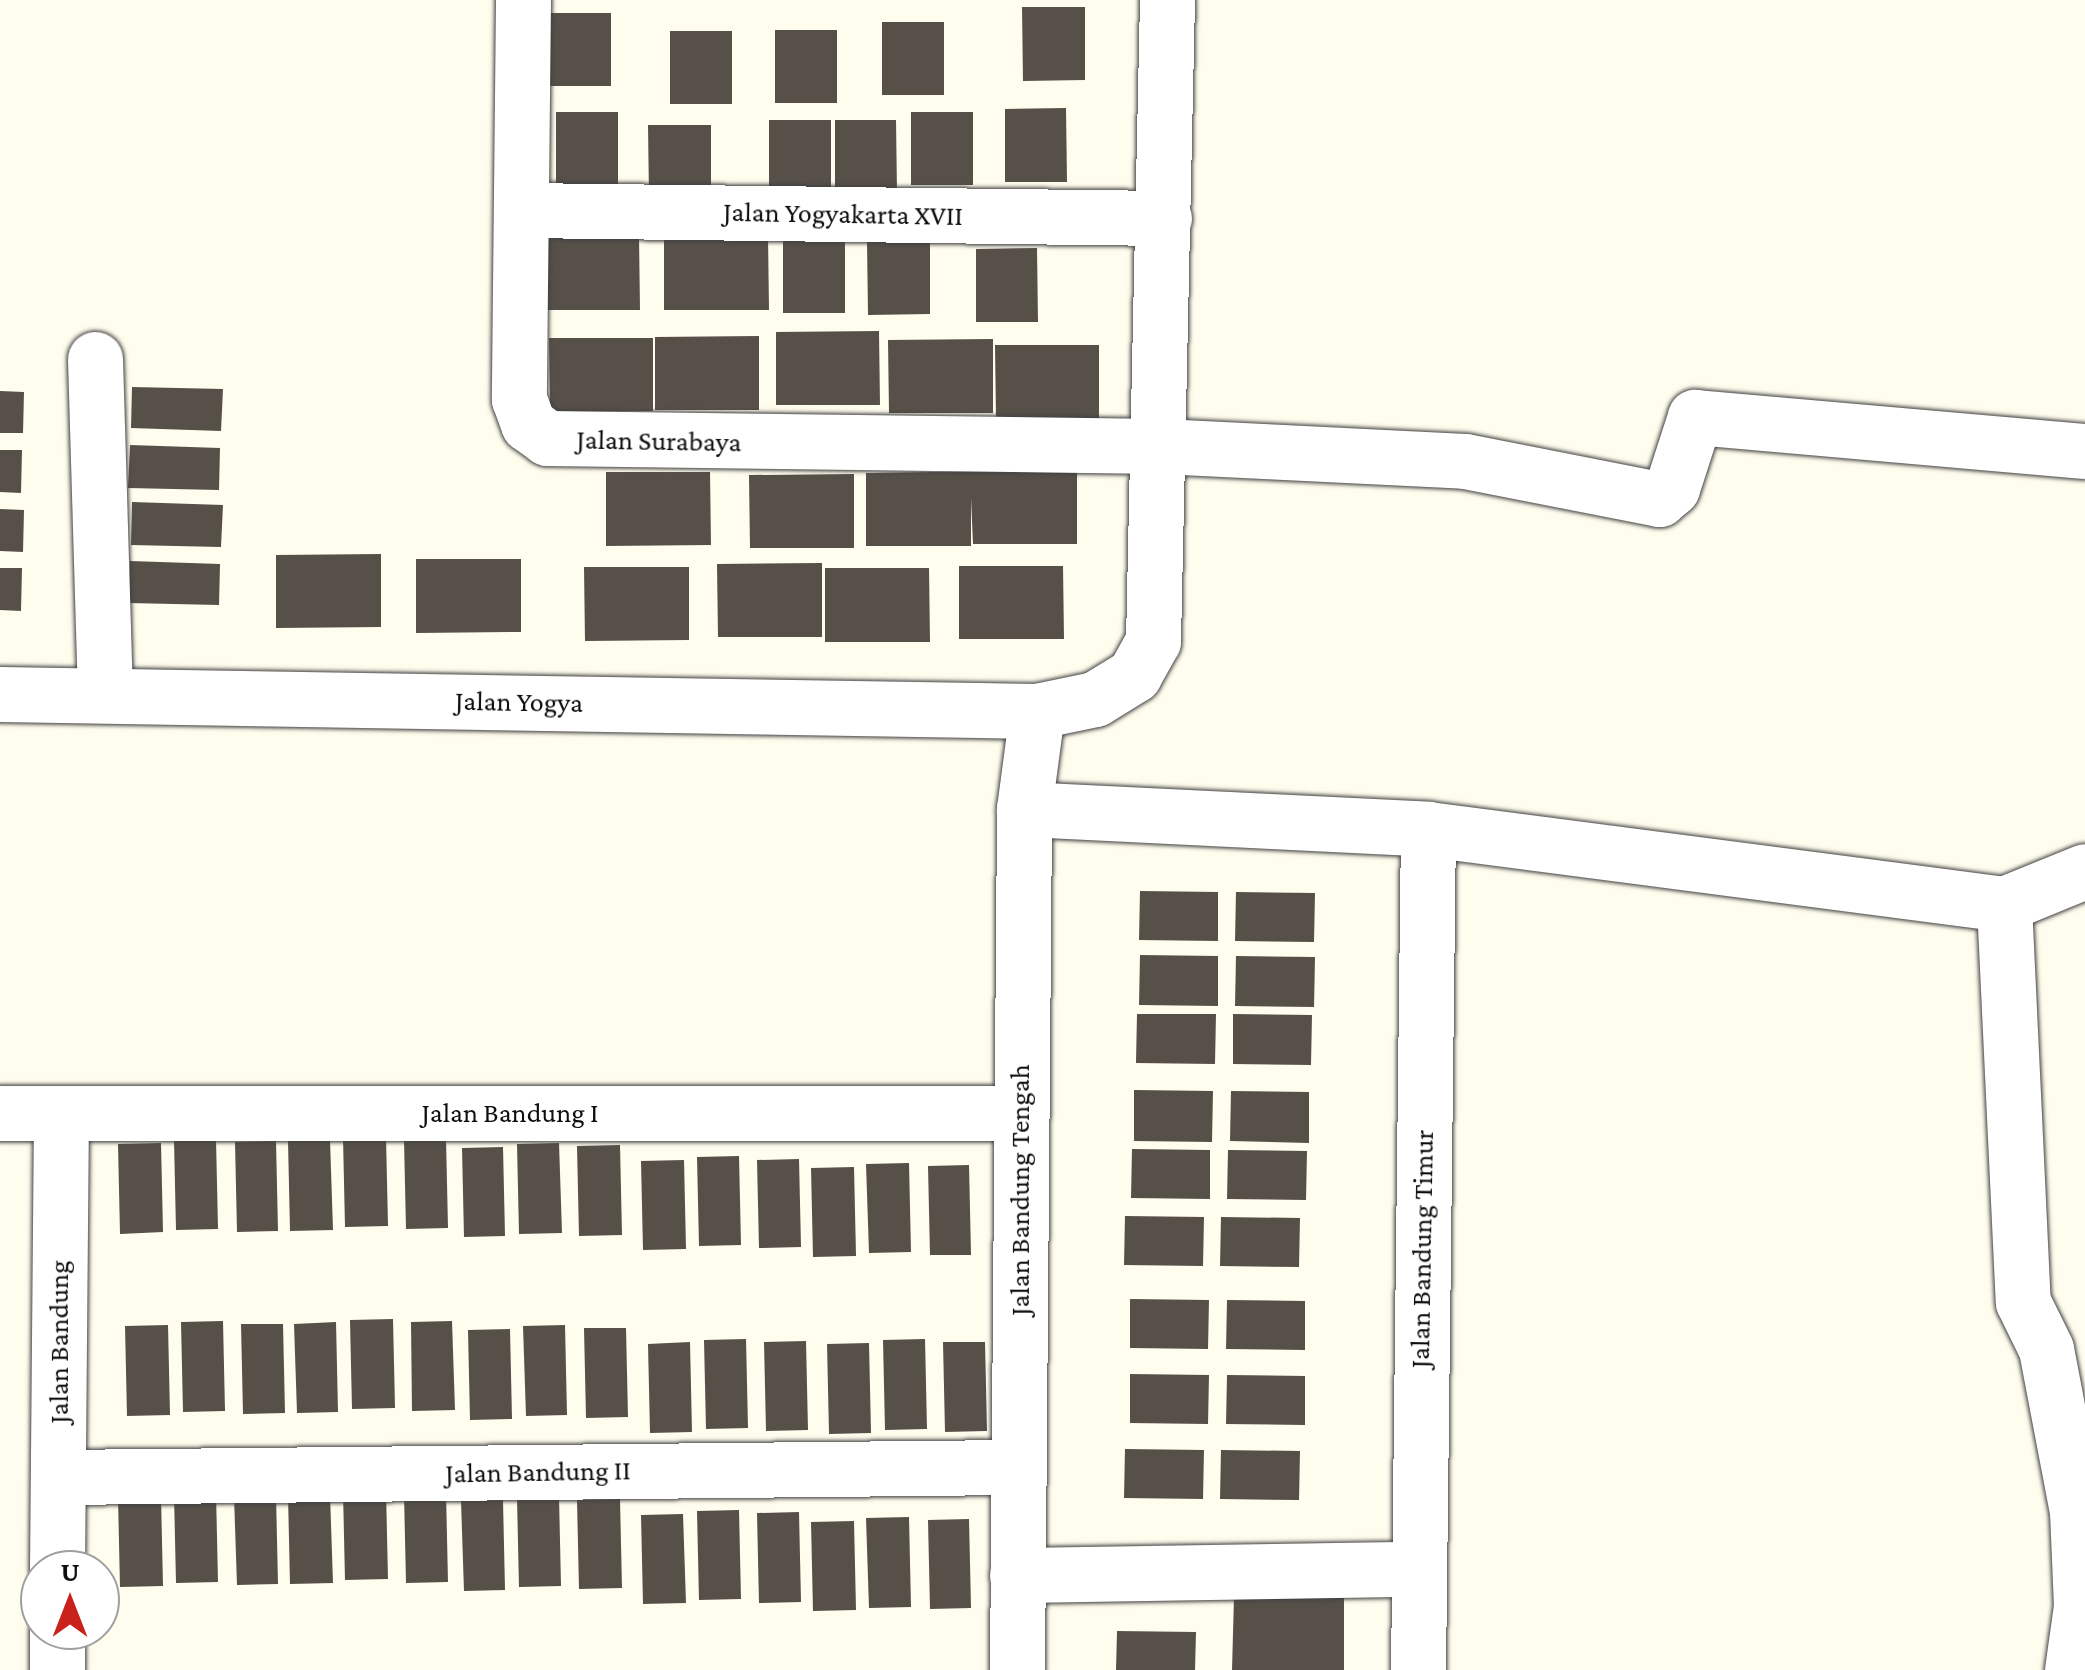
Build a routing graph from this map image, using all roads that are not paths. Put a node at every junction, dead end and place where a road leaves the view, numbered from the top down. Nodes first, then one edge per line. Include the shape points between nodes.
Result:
1 (523, 0) edge
2 (1168, 0) edge
3 (522, 210) junction
4 (1164, 218) junction
5 (95, 359) dead end
6 (1160, 446) junction
7 (2085, 451) edge
8 (0, 694) edge
9 (104, 695) junction
10 (1037, 710) junction
11 (1024, 809) junction
12 (1428, 829) junction
13 (2085, 871) edge
14 (2004, 904) junction
15 (0, 1113) edge
16 (61, 1113) junction
17 (1020, 1113) junction
18 (1018, 1468) junction
19 (58, 1477) junction
20 (57, 1550) edge
21 (1418, 1569) junction
22 (1018, 1575) junction
23 (1017, 1670) edge
24 (1418, 1670) edge
25 (2072, 1670) edge

1 - 3 street, Jalan Surabaya
2 - 4 street, Jalan Yogya
3 - 4 street, Jalan Yogyakarta XVII
3 - 6 street, Jalan Surabaya via 519,399 528,424 547,438
4 - 6 street, Jalan Yogya
5 - 9 street
6 - 7 street via 1464,461 1659,500 1672,488 1696,416
6 - 10 street, Jalan Yogya via 1153,640 1134,675 1096,699
8 - 9 street, Jalan Yogya
9 - 10 street, Jalan Yogya
10 - 11 street, Jalan Bandung Tengah
11 - 12 street
11 - 17 street, Jalan Bandung Tengah
12 - 14 street
12 - 21 street, Jalan Bandung Timur
13 - 14 street
14 - 25 street via 2023,1302 2046,1349 2078,1511 2082,1606
15 - 16 street, Jalan Bandung I
16 - 17 street, Jalan Bandung I
16 - 19 street, Jalan Bandung
17 - 18 street, Jalan Bandung Tengah
18 - 19 street, Jalan Bandung II
18 - 22 street, Jalan Bandung Tengah
19 - 20 street, Jalan Bandung
21 - 22 street
21 - 24 street, Jalan Bandung Timur
22 - 23 street, Jalan Bandung Tengah

